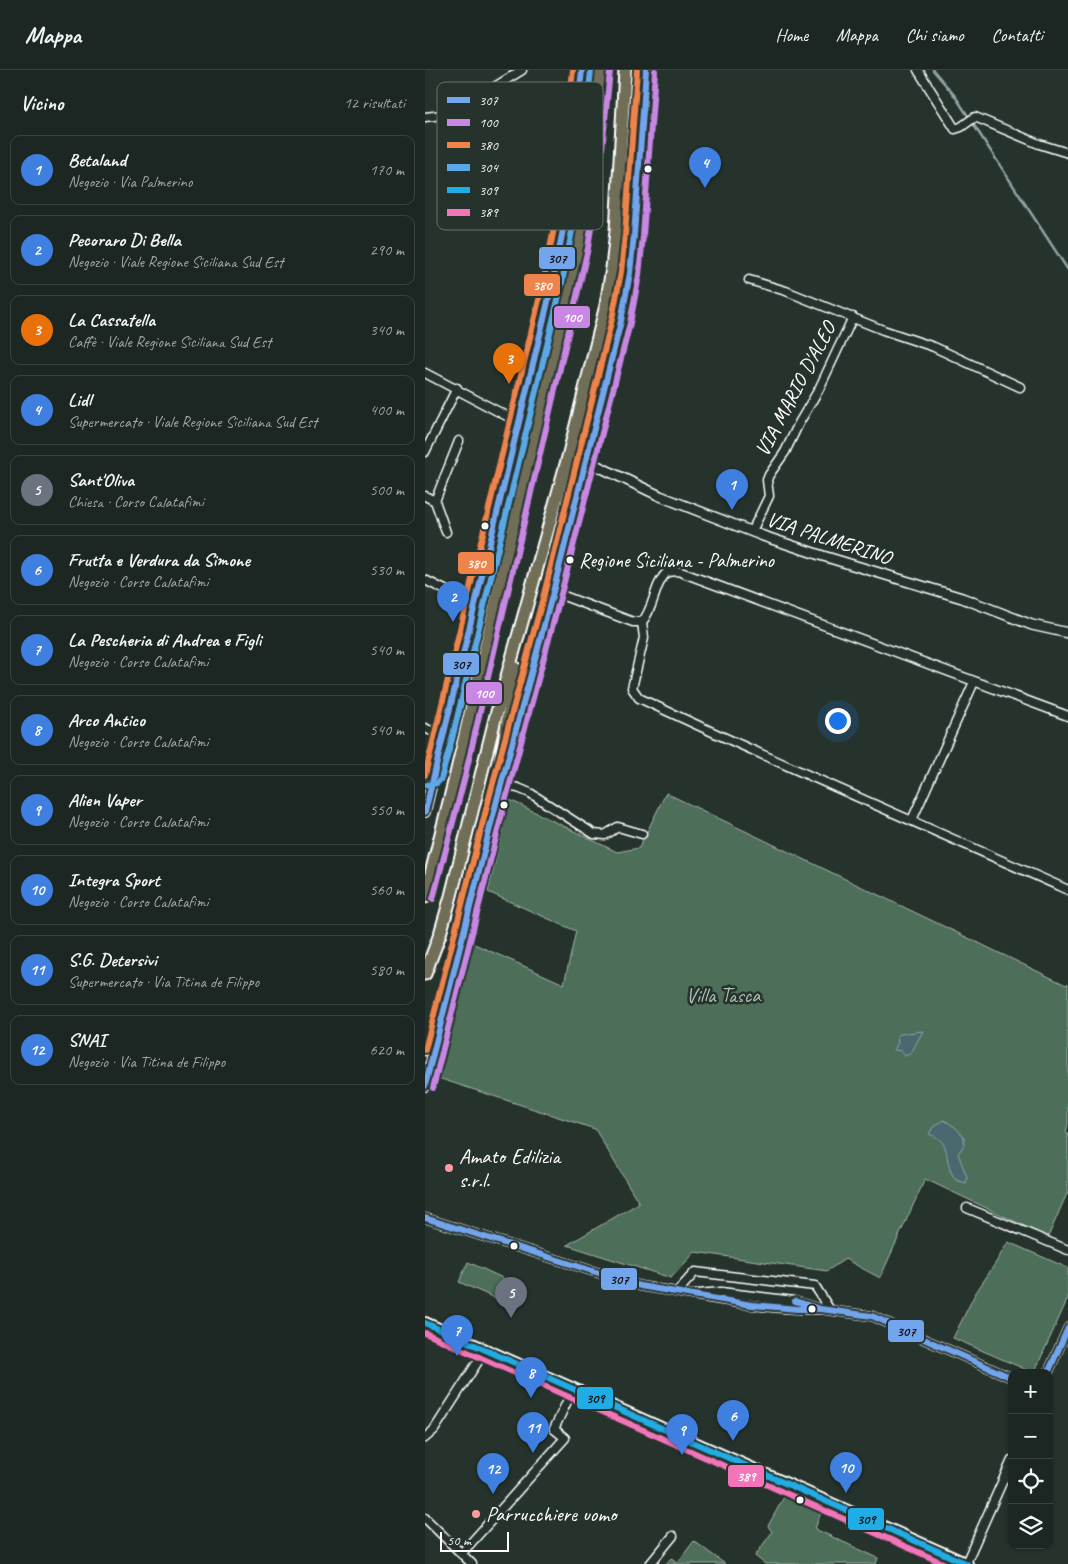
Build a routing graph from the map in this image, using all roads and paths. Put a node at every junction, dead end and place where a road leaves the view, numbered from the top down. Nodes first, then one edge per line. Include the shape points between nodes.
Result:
1 (521, 70) edge
2 (625, 70) edge
3 (646, 70) edge
4 (918, 70) edge
5 (502, 82) edge
6 (1068, 153) edge
7 (563, 230) edge
8 (582, 230) edge
9 (749, 280) dead end
10 (853, 317) junction
11 (425, 373) edge
12 (1020, 387) dead end
13 (457, 388) junction
14 (520, 423) junction
15 (459, 442) dead end
16 (425, 452) edge
17 (585, 460) junction
18 (425, 496) edge
19 (435, 501) junction
20 (752, 531) junction
21 (446, 532) dead end
22 (425, 580) edge
23 (553, 592) junction
24 (475, 605) junction
25 (642, 622) junction
26 (1068, 634) edge
27 (519, 636) junction
28 (974, 682) junction
29 (1068, 716) edge
30 (425, 728) edge
31 (444, 737) junction
32 (429, 776) edge
33 (501, 785) junction
34 (497, 800) junction
35 (425, 812) edge
36 (911, 820) junction
37 (642, 834) dead end
38 (1068, 890) edge
39 (425, 897) edge
40 (425, 974) edge
41 (440, 1027) junction
42 (425, 1049) edge
43 (425, 1086) edge
44 (967, 1208) dead end
45 (425, 1218) edge
46 (1068, 1250) edge
47 (677, 1291) junction
48 (830, 1310) junction
49 (425, 1323) edge
50 (1068, 1328) edge
51 (486, 1349) junction
52 (1051, 1369) edge
53 (1008, 1376) edge
54 (573, 1389) junction
55 (425, 1438) edge
56 (1008, 1469) edge
57 (425, 1518) edge
58 (673, 1536) dead end
59 (461, 1554) junction
60 (472, 1564) edge
61 (650, 1564) edge
62 (966, 1564) edge

1 - 5 street
2 - 27 main road via 616,231 606,305
3 - 17 street via 630,273
4 - 6 street via 955,129 975,117
7 - 14 street
8 - 39 main road
9 - 10 street
10 - 12 street via 934,347
10 - 20 street, VIA MARIO D'ALEO via 819,389 769,475 769,496
11 - 13 street
13 - 14 street
13 - 16 street
14 - 24 street
15 - 19 street
17 - 20 street, VIA PALMERINO via 660,496
17 - 23 street
18 - 19 street
19 - 21 street
20 - 26 street, VIA PALMERINO
22 - 24 street
23 - 25 street via 633,622
23 - 33 street
24 - 31 street
25 - 28 street via 649,614 660,579 667,572 678,571
25 - 36 street via 644,638 632,688 639,698
27 - 34 main road via 512,698 499,766
27 - 40 main road via 446,915
28 - 29 street
28 - 36 street
30 - 31 street
31 - 32 street
32 - 35 street
33 - 34 street
33 - 37 street via 530,793 594,834 605,836 618,826
34 - 41 street
36 - 38 street
41 - 42 main road
41 - 43 street
44 - 46 street
45 - 47 street via 640,1286
47 - 48 street via 691,1294 721,1292 794,1301
47 - 48 street via 695,1272 815,1286
48 - 53 street via 872,1316
49 - 51 main road
50 - 52 street
51 - 54 main road
51 - 55 street via 434,1430
54 - 59 street via 554,1429 565,1438
54 - 62 main road
56 - 62 street
57 - 59 street
58 - 61 street
59 - 60 street

